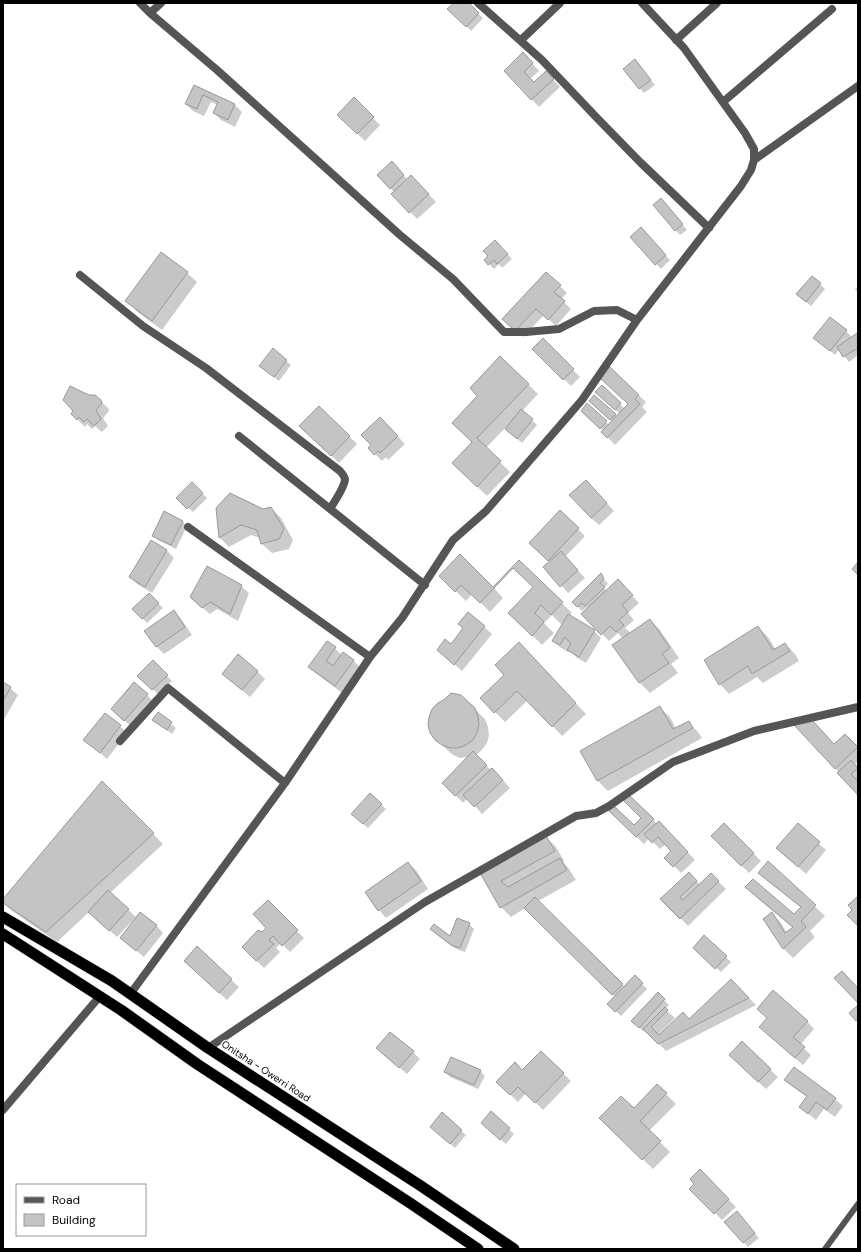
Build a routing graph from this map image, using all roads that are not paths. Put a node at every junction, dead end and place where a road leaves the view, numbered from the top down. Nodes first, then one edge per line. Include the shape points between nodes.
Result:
1 (140, 3) edge
2 (161, 3) edge
3 (478, 3) edge
4 (560, 3) edge
5 (642, 3) edge
6 (717, 3) edge
7 (832, 10) dead end
8 (150, 13) junction
9 (521, 40) junction
10 (676, 40) junction
11 (858, 86) edge
12 (723, 102) junction
13 (754, 160) junction
14 (709, 228) junction
15 (80, 275) dead end
16 (637, 320) junction
17 (239, 436) dead end
18 (330, 509) junction
19 (188, 527) dead end
20 (424, 585) junction
21 (370, 657) junction
22 (858, 707) edge
23 (120, 741) dead end
24 (285, 783) junction
25 (3, 917) edge
26 (3, 934) edge
27 (131, 993) junction
28 (100, 996) junction
29 (208, 1048) junction
30 (3, 1110) edge
31 (858, 1204) edge
32 (478, 1249) edge
33 (514, 1249) edge
34 (825, 1249) edge

1 - 8 street
2 - 8 street
3 - 9 street
4 - 9 street
5 - 10 street
6 - 10 street
7 - 12 street
8 - 16 street via 453,279 504,332 559,329 594,311 617,310
9 - 14 street via 640,162
10 - 12 street
11 - 13 street
12 - 13 street via 746,133 754,149
13 - 14 street via 741,186
14 - 16 street
15 - 18 street via 143,326 206,368 340,471 344,475 344,485
16 - 20 street via 582,400 486,511 453,540
17 - 18 street
18 - 20 street
19 - 21 street
20 - 21 street via 402,618
21 - 24 street
22 - 29 street via 754,731 673,762 609,806 596,813 576,816 425,902
23 - 24 street via 168,688
24 - 27 street
25 - 27 highway, Onitsha - Owerri Road
26 - 28 highway
27 - 29 highway, Onitsha - Owerri Road
28 - 30 street
28 - 32 highway via 197,1064
29 - 33 highway, Onitsha - Owerri Road via 422,1186
31 - 34 lane

